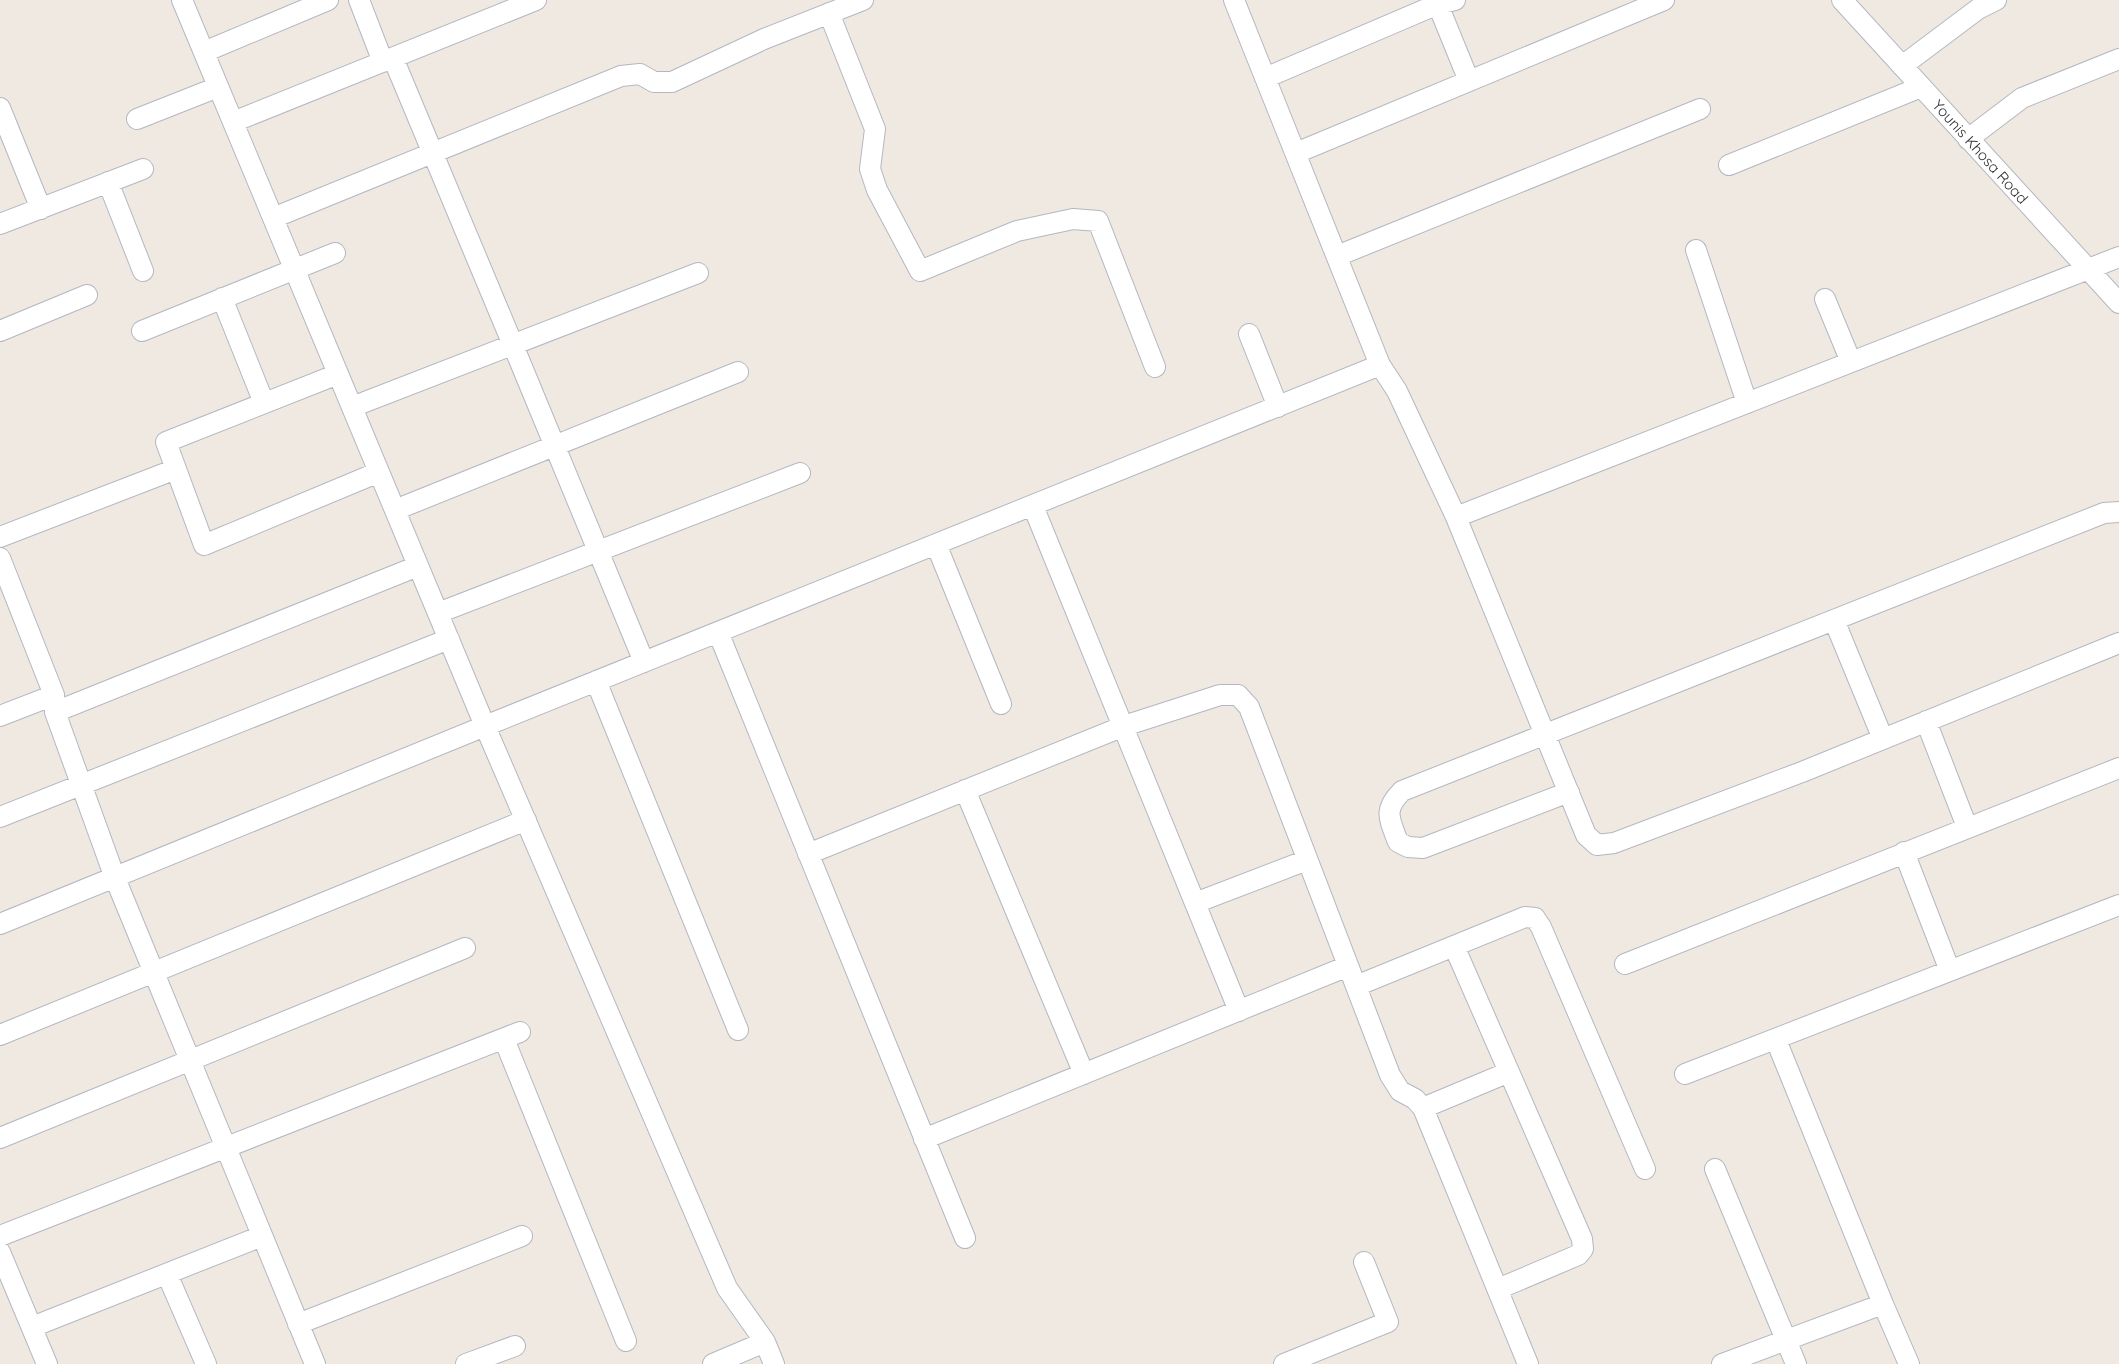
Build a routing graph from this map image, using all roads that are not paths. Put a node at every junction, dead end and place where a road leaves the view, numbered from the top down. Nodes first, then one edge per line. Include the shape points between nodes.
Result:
1 (182, 0) edge
2 (328, 0) edge
3 (359, 0) edge
4 (536, 0) edge
5 (863, 0) edge
6 (1234, 0) edge
7 (1664, 0) edge
8 (1842, 0) edge
9 (1996, 0) edge
10 (1443, 1) edge
11 (829, 13) junction
12 (204, 52) junction
13 (2119, 59) edge
14 (388, 60) junction
15 (1902, 66) junction
16 (1265, 78) junction
17 (1469, 81) junction
18 (218, 87) junction
19 (1922, 87) junction
20 (0, 108) edge
21 (1700, 109) dead end
22 (136, 119) dead end
23 (233, 122) junction
24 (1968, 139) junction
25 (433, 153) junction
26 (1296, 153) junction
27 (1729, 165) dead end
28 (143, 169) dead end
29 (108, 182) junction
30 (41, 209) junction
31 (273, 218) junction
32 (0, 224) edge
33 (1696, 250) dead end
34 (335, 253) dead end
35 (1337, 256) junction
36 (2119, 257) edge
37 (294, 269) junction
38 (2088, 269) junction
39 (143, 271) dead end
40 (698, 273) dead end
41 (87, 295) dead end
42 (222, 298) junction
43 (1825, 299) dead end
44 (2119, 303) edge
45 (0, 331) edge
46 (142, 331) dead end
47 (1249, 334) dead end
48 (513, 345) junction
49 (1851, 362) junction
50 (1380, 365) junction
51 (1155, 366) dead end
52 (738, 372) dead end
53 (338, 374) junction
54 (264, 403) junction
55 (1747, 403) junction
56 (352, 407) junction
57 (1278, 407) junction
58 (555, 446) junction
59 (176, 469) junction
60 (379, 472) junction
61 (800, 473) dead end
62 (1033, 506) junction
63 (395, 510) junction
64 (2119, 512) edge
65 (1456, 517) junction
66 (0, 537) edge
67 (936, 544) junction
68 (599, 551) junction
69 (0, 558) edge
70 (418, 566) junction
71 (5, 587) edge
72 (438, 613) junction
73 (1834, 620) junction
74 (718, 632) junction
75 (449, 639) junction
76 (2119, 643) edge
77 (644, 662) junction
78 (596, 681) junction
79 (55, 704) junction
80 (1001, 704) dead end
81 (0, 716) edge
82 (1926, 722) junction
83 (485, 726) junction
84 (1124, 726) junction
85 (1545, 735) junction
86 (1883, 739) junction
87 (2119, 768) edge
88 (81, 784) junction
89 (965, 790) junction
90 (1569, 792) junction
91 (0, 817) edge
92 (526, 820) junction
93 (1967, 827) junction
94 (1904, 852) junction
95 (808, 854) junction
96 (1307, 860) junction
97 (115, 878) junction
98 (1195, 903) junction
99 (2119, 905) edge
100 (0, 924) edge
101 (1454, 946) junction
102 (465, 948) dead end
103 (1625, 964) dead end
104 (1348, 966) junction
105 (153, 971) junction
106 (1950, 971) junction
107 (1356, 987) junction
108 (1239, 1011) junction
109 (738, 1030) dead end
110 (0, 1035) edge
111 (1776, 1040) junction
112 (189, 1059) junction
113 (1509, 1072) junction
114 (1084, 1074) junction
115 (1685, 1074) dead end
116 (1424, 1108) junction
117 (0, 1138) edge
118 (924, 1139) junction
119 (226, 1149) junction
120 (1645, 1169) dead end
121 (1715, 1169) dead end
122 (0, 1236) edge
123 (262, 1236) junction
124 (522, 1236) dead end
125 (965, 1238) dead end
126 (0, 1252) edge
127 (1364, 1262) dead end
128 (5, 1274) edge
129 (167, 1274) junction
130 (1498, 1289) junction
131 (1883, 1304) junction
132 (298, 1324) junction
133 (32, 1327) junction
134 (626, 1341) dead end
135 (1786, 1341) junction
136 (765, 1342) junction
137 (515, 1346) dead end
138 (47, 1364) edge
139 (206, 1364) edge
140 (315, 1364) edge
141 (466, 1364) edge
142 (713, 1364) edge
143 (774, 1364) edge
144 (1284, 1364) edge
145 (1528, 1364) edge
146 (1722, 1364) edge
147 (1796, 1364) edge
148 (1909, 1364) edge

1 - 12 street
2 - 12 street
3 - 14 street
4 - 14 street
5 - 11 street
6 - 16 street
7 - 17 street
8 - 15 street, Younis Khosa Road
9 - 15 street
10 - 16 street
10 - 17 street
11 - 25 street via 672,82 654,82 640,74 621,76
11 - 51 street via 875,129 870,169 877,190 920,271 1017,231 1073,219 1098,221
12 - 18 street
13 - 24 street via 2022,98
14 - 23 street
14 - 25 street
15 - 19 street, Younis Khosa Road
16 - 26 street
17 - 26 street
18 - 22 street
18 - 23 street
19 - 24 street, Younis Khosa Road
19 - 27 street
20 - 30 street
21 - 35 street
23 - 31 street
24 - 38 street, Younis Khosa Road
25 - 31 street
25 - 48 street
26 - 35 street
28 - 29 street
29 - 30 street
29 - 39 street
30 - 32 street
31 - 37 street
33 - 55 street
34 - 37 street
35 - 50 street
36 - 38 street
37 - 42 street
37 - 53 street
38 - 44 street, Younis Khosa Road
38 - 49 street
40 - 48 street
41 - 45 street
42 - 46 street
42 - 54 street
43 - 49 street
47 - 57 street
48 - 56 street
48 - 58 street
49 - 55 street
50 - 57 street
50 - 65 street via 1397,391
52 - 58 street
53 - 54 street
53 - 56 street
54 - 59 street via 166,442
55 - 65 street
56 - 60 street
57 - 62 street
58 - 63 street
58 - 68 street
59 - 60 street via 204,544
59 - 66 street
60 - 63 street
61 - 68 street
62 - 67 street
62 - 84 street
63 - 70 street
64 - 73 street via 2104,513
65 - 85 street
67 - 74 street
67 - 80 street
68 - 72 street
68 - 77 street
69 - 71 street
70 - 72 street
70 - 79 street
71 - 79 street
72 - 75 street
73 - 85 street
73 - 86 street
74 - 77 street
74 - 95 street
75 - 83 street
75 - 88 street
76 - 82 street
77 - 78 street
78 - 83 street
78 - 109 street
79 - 81 street
79 - 88 street
82 - 86 street
82 - 93 street
83 - 92 street
83 - 97 street
84 - 89 street
84 - 96 street via 1220,694 1238,695 1249,707
84 - 98 street
85 - 90 street
85 - 90 street via 1402,790 1392,802 1389,818 1398,842 1423,848
86 - 90 street via 1614,843 1597,845 1586,835
87 - 93 street
88 - 91 street
88 - 97 street
89 - 95 street
89 - 114 street
92 - 105 street
92 - 136 street via 727,1288
93 - 94 street
94 - 103 street
94 - 106 street
95 - 118 street
96 - 98 street
96 - 104 street
97 - 100 street
97 - 105 street
98 - 108 street
99 - 106 street
101 - 107 street
101 - 113 street
101 - 120 street via 1525,918 1535,918
102 - 112 street
104 - 107 street
104 - 108 street
105 - 110 street
105 - 112 street
106 - 111 street
107 - 116 street via 1390,1075 1400,1091
108 - 114 street
111 - 115 street
111 - 131 street
112 - 117 street
112 - 119 street
113 - 116 street
113 - 130 street via 1583,1249 1578,1255
114 - 118 street
116 - 130 street
118 - 125 street
119 - 122 street
119 - 123 street
119 - 134 street via 512,1035
121 - 135 street
123 - 129 street
123 - 132 street
124 - 132 street
126 - 128 street
127 - 144 street via 1388,1322
128 - 133 street
129 - 133 street
129 - 139 street
130 - 145 street
131 - 135 street
131 - 148 street
132 - 140 street
133 - 138 street
135 - 146 street
135 - 147 street
136 - 142 street
136 - 143 street
137 - 141 street

